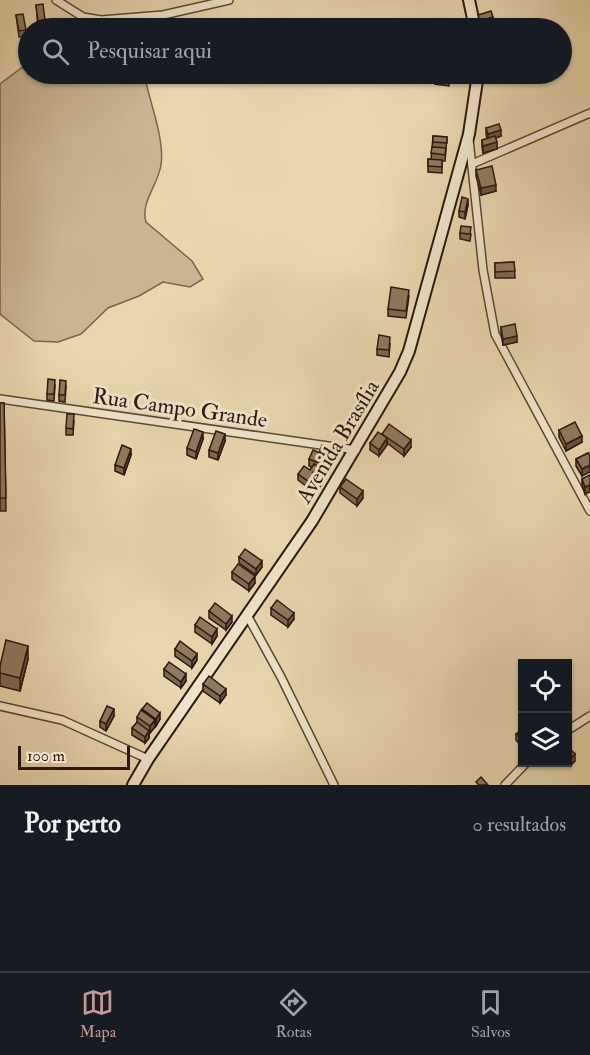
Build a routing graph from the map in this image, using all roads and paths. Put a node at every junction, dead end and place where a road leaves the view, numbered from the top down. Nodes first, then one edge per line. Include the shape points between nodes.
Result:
1 (56, 0) edge
2 (229, 0) edge
3 (469, 0) edge
4 (89, 18) edge
5 (126, 18) edge
6 (473, 18) edge
7 (476, 84) edge
8 (590, 113) edge
9 (469, 134) junction
10 (472, 164) junction
11 (0, 399) edge
12 (356, 450) junction
13 (590, 511) edge
14 (247, 615) junction
15 (0, 706) edge
16 (590, 716) edge
17 (572, 727) edge
18 (148, 759) junction
19 (522, 767) edge
20 (133, 785) edge
21 (334, 785) edge
22 (505, 785) edge

1 - 4 street
2 - 5 street via 163,15
3 - 6 main road
7 - 9 main road, Avenida Brasília
8 - 10 street
9 - 10 street
9 - 12 main road, Avenida Brasília via 409,351
10 - 13 street via 483,270 495,334
11 - 12 street, Rua Campo Grande
12 - 14 main road, Avenida Brasília
14 - 18 main road, Avenida Brasília
14 - 21 street
15 - 18 street via 62,720
16 - 17 street
18 - 20 main road, Avenida Brasília
19 - 22 street

